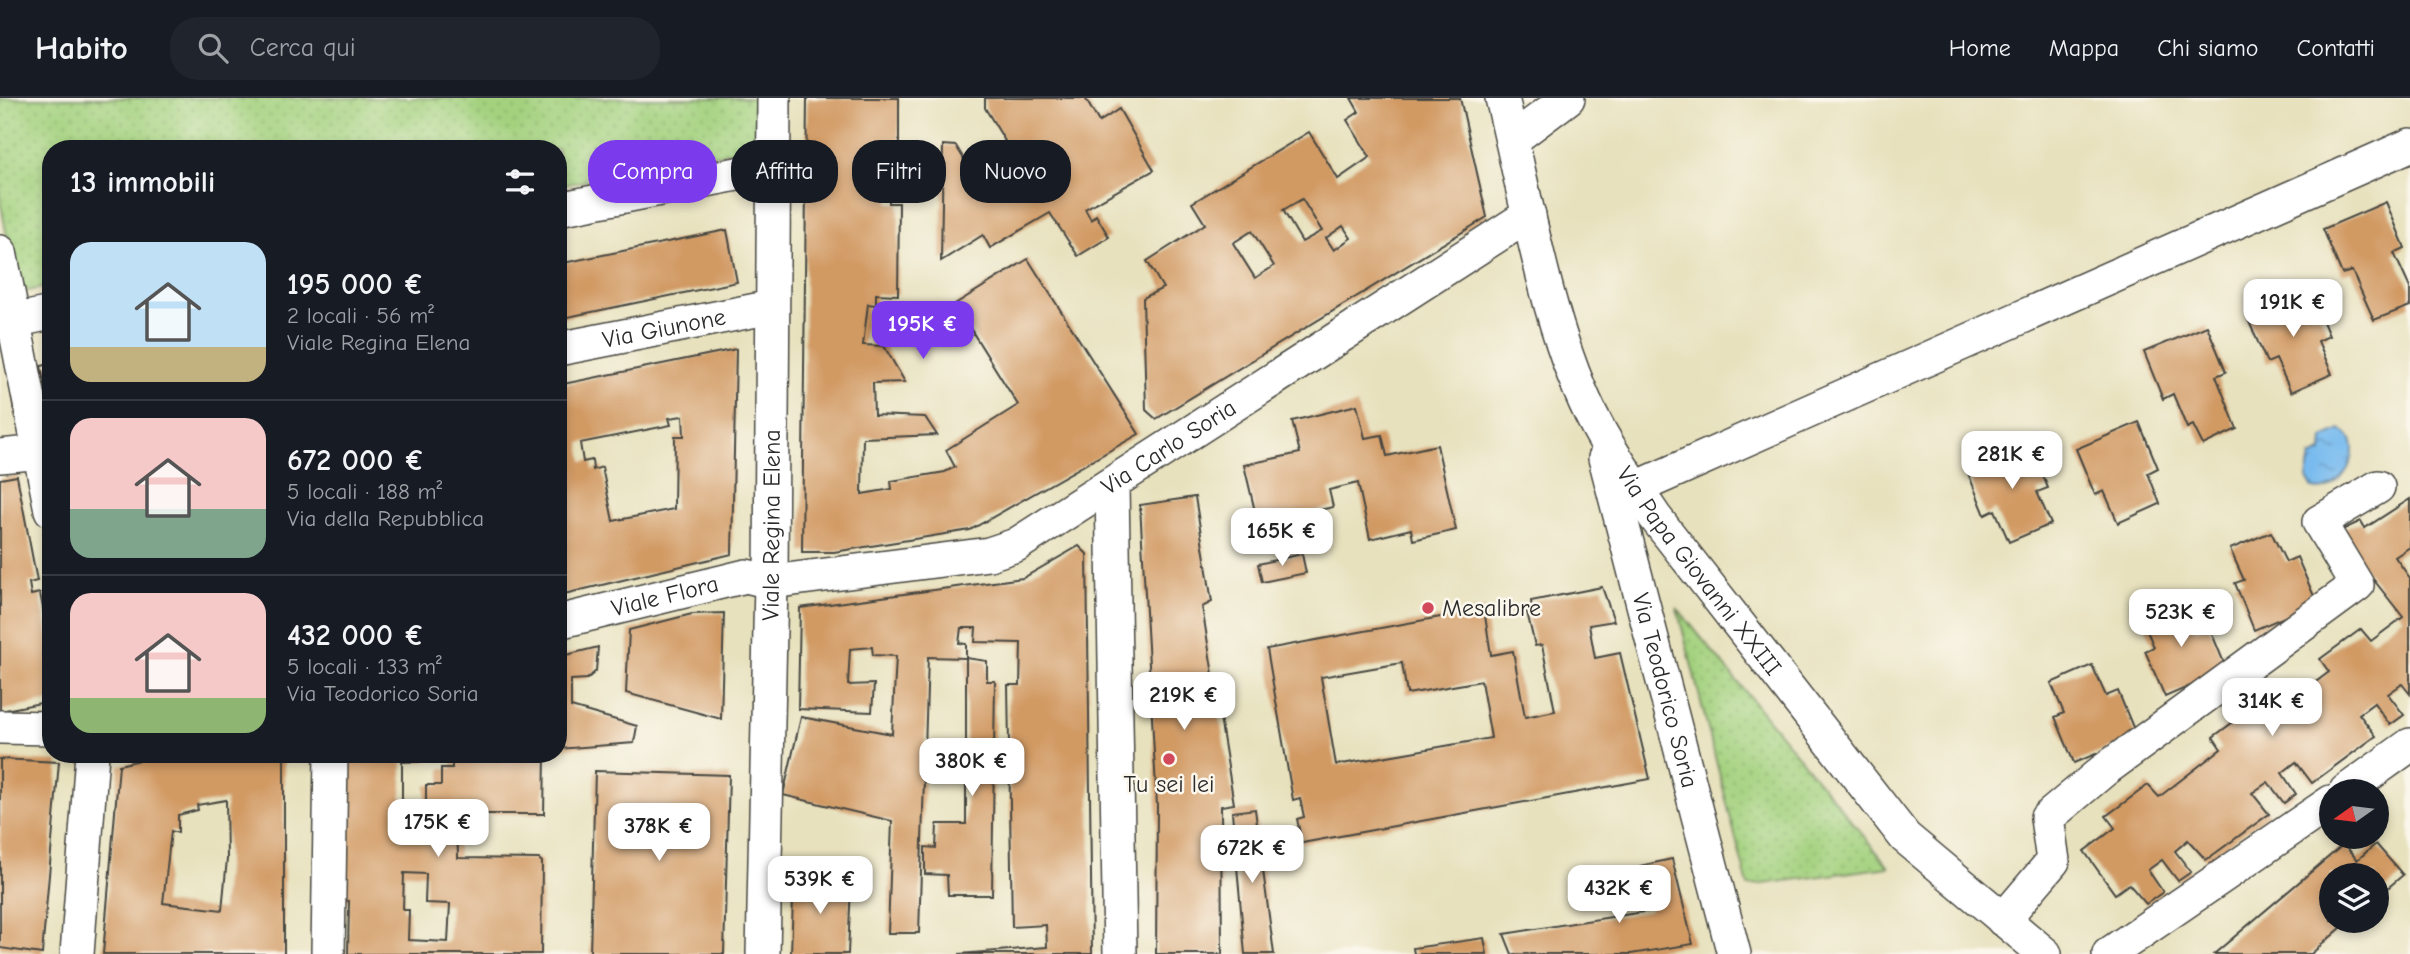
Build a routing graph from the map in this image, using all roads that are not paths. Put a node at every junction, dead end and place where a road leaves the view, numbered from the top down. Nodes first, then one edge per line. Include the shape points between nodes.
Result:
1 (774, 98) edge
2 (1502, 98) edge
3 (1568, 98) edge
4 (773, 140) edge
5 (1513, 140) junction
6 (2410, 145) edge
7 (731, 175) edge
8 (773, 203) edge
9 (567, 207) edge
10 (1529, 215) junction
11 (0, 252) edge
12 (772, 307) junction
13 (42, 315) edge
14 (13, 321) junction
15 (567, 346) edge
16 (1597, 425) junction
17 (42, 440) edge
18 (42, 452) edge
19 (0, 456) edge
20 (1112, 486) junction
21 (2378, 487) dead end
22 (1636, 488) junction
23 (771, 582) junction
24 (567, 620) edge
25 (0, 727) edge
26 (42, 728) edge
27 (2410, 744) edge
28 (91, 763) edge
29 (331, 763) edge
30 (2362, 779) edge
31 (2319, 810) edge
32 (2003, 920) junction
33 (77, 954) edge
34 (328, 954) edge
35 (762, 954) edge
36 (1120, 954) edge
37 (1734, 954) edge
38 (2045, 954) edge
39 (2109, 954) edge

1 - 4 street, Viale Regina Elena
2 - 5 street, Via Papa Giovanni XXIII
3 - 5 street
5 - 10 street, Via Papa Giovanni XXIII
6 - 22 street
7 - 9 street
8 - 12 street, Viale Regina Elena
10 - 16 street, Via Papa Giovanni XXIII via 1561,332
10 - 20 street, Via Carlo Soria
11 - 14 street
12 - 15 street, Via Giunone
12 - 23 street, Viale Regina Elena
13 - 14 street
14 - 17 street
16 - 22 street, Via Papa Giovanni XXIII
16 - 37 street, Via Teodorico Soria
18 - 19 street
20 - 23 street, Via Carlo Soria via 1016,545 989,554
20 - 36 street
21 - 32 street via 2319,522 2357,585 2103,771 2047,818 2053,862
22 - 32 street, Via Papa Giovanni XXIII via 1905,837
23 - 24 street, Viale Flora via 746,576
23 - 35 street, Viale Regina Elena
25 - 26 street
27 - 30 street
28 - 33 street
29 - 34 street
31 - 39 street
32 - 38 street, Via Papa Giovanni XXIII

